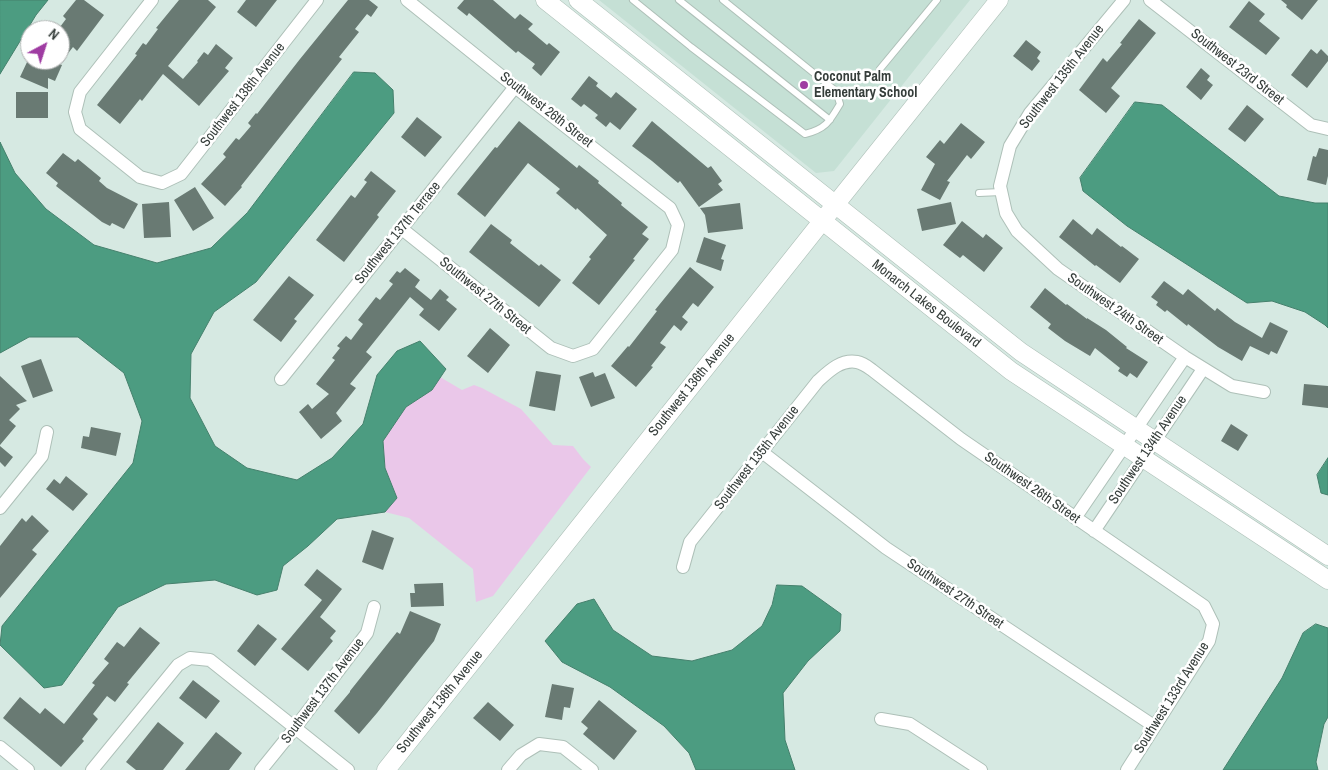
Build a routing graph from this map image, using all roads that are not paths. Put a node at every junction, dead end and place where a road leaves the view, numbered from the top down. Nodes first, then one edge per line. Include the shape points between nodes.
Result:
1 (152, 0) edge
2 (317, 0) edge
3 (407, 0) edge
4 (545, 0) edge
5 (578, 0) edge
6 (633, 0) edge
7 (679, 0) edge
8 (723, 0) edge
9 (937, 0) edge
10 (1000, 0) edge
11 (1124, 0) edge
12 (1150, 0) edge
13 (880, 69) dead end
14 (515, 87) junction
15 (830, 120) junction
16 (1328, 129) edge
17 (1000, 189) junction
18 (978, 193) dead end
19 (835, 205) junction
20 (822, 221) junction
21 (402, 229) junction
22 (573, 356) joint
23 (1185, 357) junction
24 (846, 362) joint
25 (1203, 368) junction
26 (281, 379) dead end
27 (1264, 392) dead end
28 (1136, 428) junction
29 (47, 432) dead end
30 (1154, 440) junction
31 (1124, 446) junction
32 (762, 452) junction
33 (1142, 458) junction
34 (0, 508) edge
35 (1075, 518) junction
36 (1094, 531) junction
37 (1328, 556) edge
38 (682, 567) dead end
39 (1328, 580) edge
40 (374, 607) dead end
41 (1213, 624) joint
42 (881, 719) dead end
43 (1154, 726) junction
44 (295, 728) junction
45 (0, 747) edge
46 (28, 770) edge
47 (92, 770) edge
48 (261, 770) edge
49 (348, 770) edge
50 (386, 770) edge
51 (508, 770) edge
52 (592, 770) edge
53 (981, 770) edge
54 (1127, 770) edge

1 - 2 street, Southwest 138th Avenue via 80,92 75,112 80,129 140,177 162,183 181,174
3 - 14 street, Southwest 26th Street
4 - 20 street, Monarch Lakes Boulevard
5 - 19 street, Monarch Lakes Boulevard
6 - 15 lane via 805,134 816,132
7 - 15 lane
8 - 15 lane via 836,90 840,104
9 - 13 lane
10 - 19 street, Southwest 136th Avenue
11 - 17 street, Southwest 135th Avenue via 1030,113 1010,146
12 - 16 street, Southwest 23rd Street via 1311,125
14 - 21 street, Southwest 137th Terrace
14 - 22 street, Southwest 26th Street via 670,208 678,225 672,250 599,342 593,349
17 - 18 lane
17 - 23 street, Southwest 24th Street via 1006,213 1017,231 1058,269
19 - 20 street, Southwest 136th Avenue
19 - 28 street, Monarch Lakes Boulevard via 1021,352
20 - 31 street, Monarch Lakes Boulevard via 1011,371
20 - 50 street, Southwest 136th Avenue
21 - 22 street, Southwest 27th Street via 551,348
21 - 26 street, Southwest 137th Terrace
23 - 25 street, Southwest 24th Street
23 - 28 street, Southwest 134th Avenue
24 - 32 street, Southwest 135th Avenue via 833,367 818,381
24 - 35 street, Southwest 26th Street via 859,362 872,370 961,439
25 - 27 street, Southwest 24th Street via 1232,386
25 - 30 street, Southwest 134th Avenue
28 - 30 street, Monarch Lakes Boulevard
28 - 31 street, Southwest 134th Avenue
29 - 34 street via 42,456
30 - 33 street, Southwest 134th Avenue
30 - 37 street, Monarch Lakes Boulevard
31 - 33 street, Monarch Lakes Boulevard
31 - 35 street, Southwest 134th Avenue
32 - 38 street, Southwest 135th Avenue via 690,542
32 - 43 street, Southwest 27th Street via 886,548
33 - 36 street, Southwest 134th Avenue
33 - 39 street, Monarch Lakes Boulevard
35 - 36 street, Southwest 26th Street
36 - 41 street, Southwest 26th Street via 1204,606
40 - 44 street, Southwest 137th Avenue via 366,633
41 - 43 street, Southwest 133rd Avenue via 1209,642
42 - 53 street via 910,724
43 - 54 street, Southwest 133rd Avenue
44 - 47 street via 210,660 190,658 178,665
44 - 48 street, Southwest 137th Avenue
44 - 49 street
45 - 46 street
51 - 52 street via 521,755 539,744 563,747

